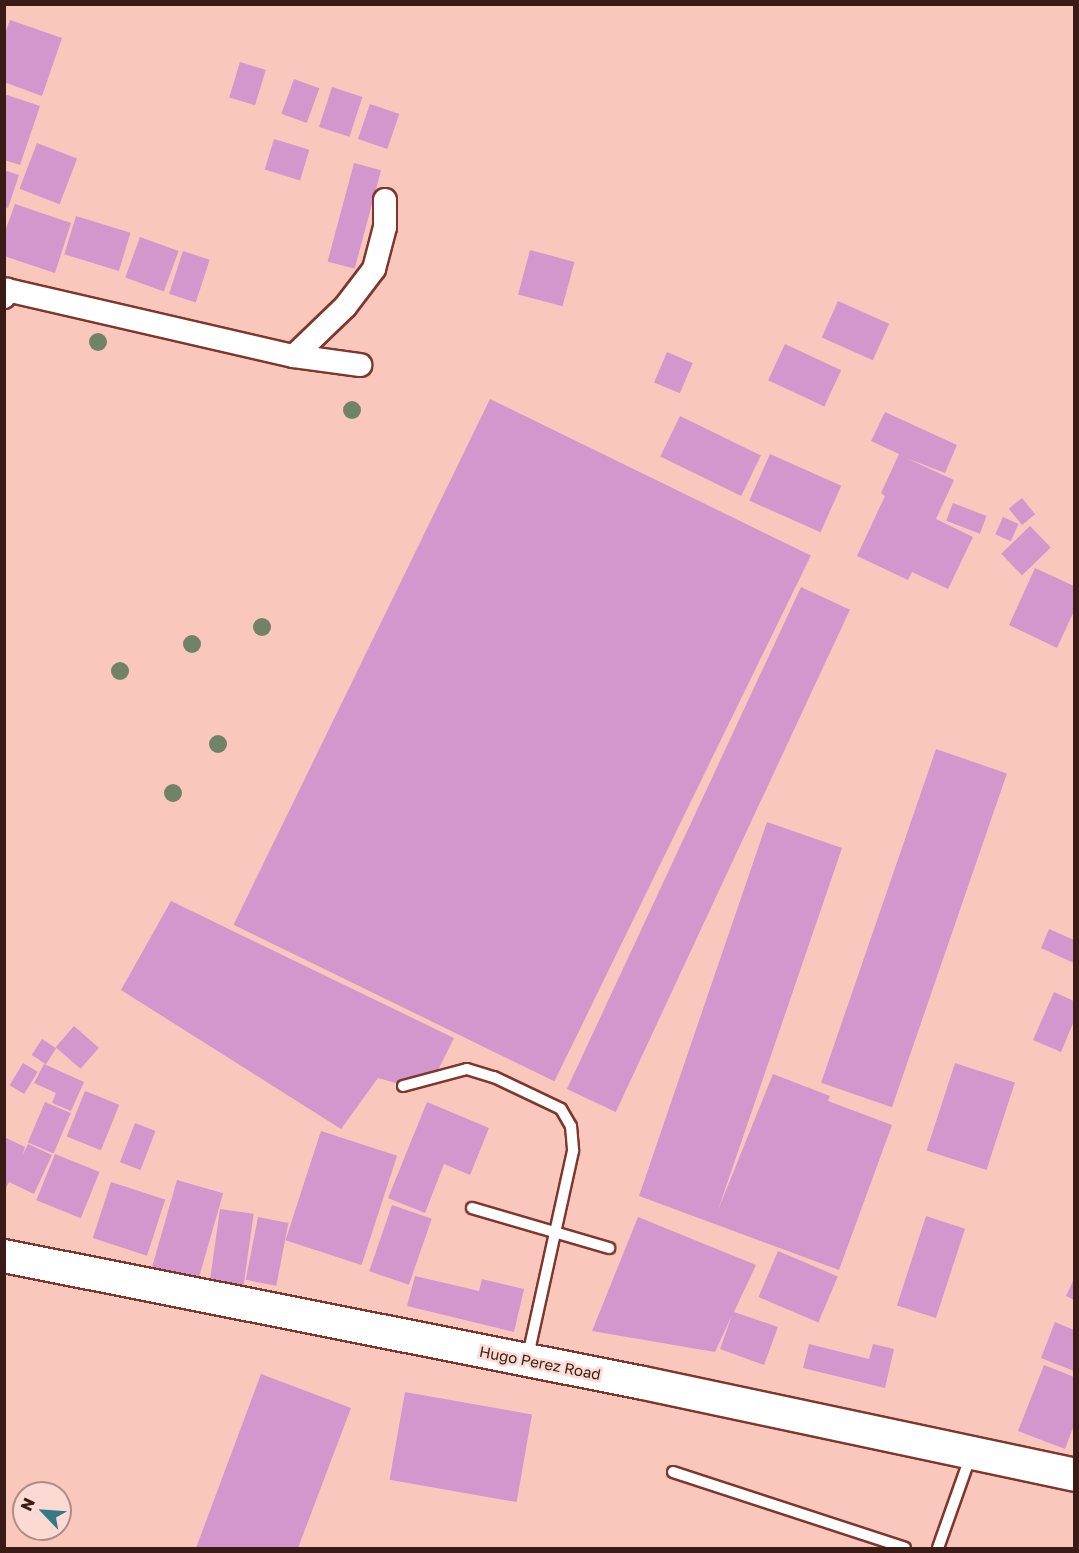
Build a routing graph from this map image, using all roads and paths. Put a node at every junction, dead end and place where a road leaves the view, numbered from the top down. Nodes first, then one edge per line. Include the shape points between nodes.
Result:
1 (385, 200) dead end
2 (4, 297) edge
3 (294, 356) junction
4 (360, 365) dead end
5 (404, 1086) dead end
6 (472, 1208) dead end
7 (555, 1233) junction
8 (609, 1248) dead end
9 (4, 1256) edge
10 (527, 1361) junction
11 (971, 1453) junction
12 (673, 1472) dead end
13 (1074, 1475) edge
14 (905, 1548) edge
15 (938, 1548) edge

1 - 3 street via 385,227 374,269 345,307
2 - 3 street via 7,290
3 - 4 street
5 - 7 lane via 467,1070 494,1077 561,1109 571,1126 573,1150
6 - 7 lane
7 - 8 lane
7 - 10 lane
9 - 10 street, Hugo Perez Road
10 - 11 street, Hugo Perez Road
11 - 13 street, Hugo Perez Road
11 - 15 lane
12 - 14 lane

